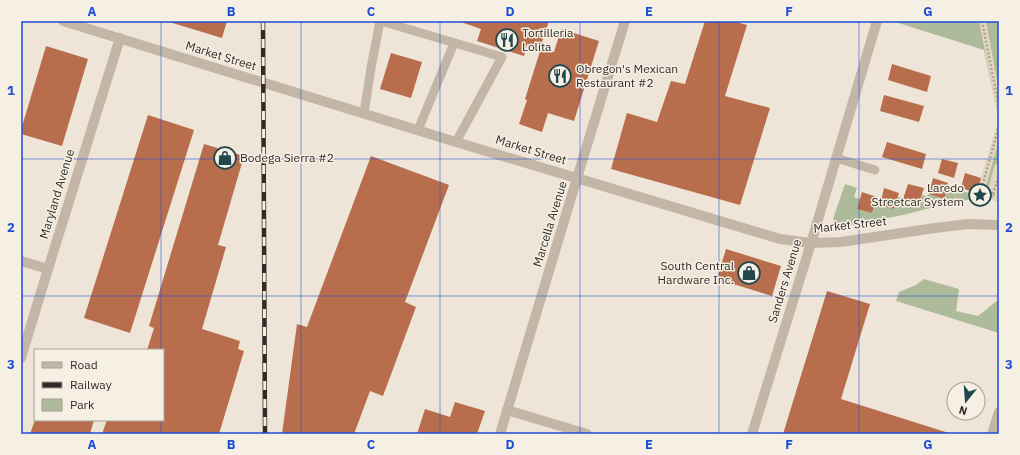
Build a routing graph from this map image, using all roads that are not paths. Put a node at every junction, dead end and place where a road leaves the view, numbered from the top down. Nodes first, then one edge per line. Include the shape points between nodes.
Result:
1 (63, 21) edge
2 (381, 21) edge
3 (625, 21) edge
4 (875, 22) edge
5 (120, 38) junction
6 (454, 43) junction
7 (364, 113) junction
8 (418, 130) junction
9 (456, 142) junction
10 (836, 158) junction
11 (874, 170) dead end
12 (577, 178) junction
13 (999, 225) edge
14 (810, 243) junction
15 (21, 261) edge
16 (48, 269) junction
17 (21, 358) edge
18 (507, 410) junction
19 (999, 412) edge
20 (500, 434) edge
21 (587, 434) edge
22 (752, 434) edge
23 (992, 434) edge

1 - 5 street, Market Street
2 - 6 lane
2 - 7 lane
3 - 12 street, Marcella Avenue
4 - 10 street, Sanders Avenue
5 - 7 street, Market Street
5 - 16 street, Maryland Avenue
6 - 8 lane
6 - 9 lane via 502,57
7 - 8 street, Market Street
8 - 9 street, Market Street
9 - 12 street, Market Street
10 - 11 lane
10 - 14 street, Sanders Avenue
12 - 14 street, Market Street via 780,239
12 - 18 street, Marcella Avenue
13 - 14 street, Market Street via 968,224 841,242
14 - 22 street, Sanders Avenue
15 - 16 street
16 - 17 street, Maryland Avenue
18 - 20 street, Marcella Avenue
18 - 21 street
19 - 23 street

